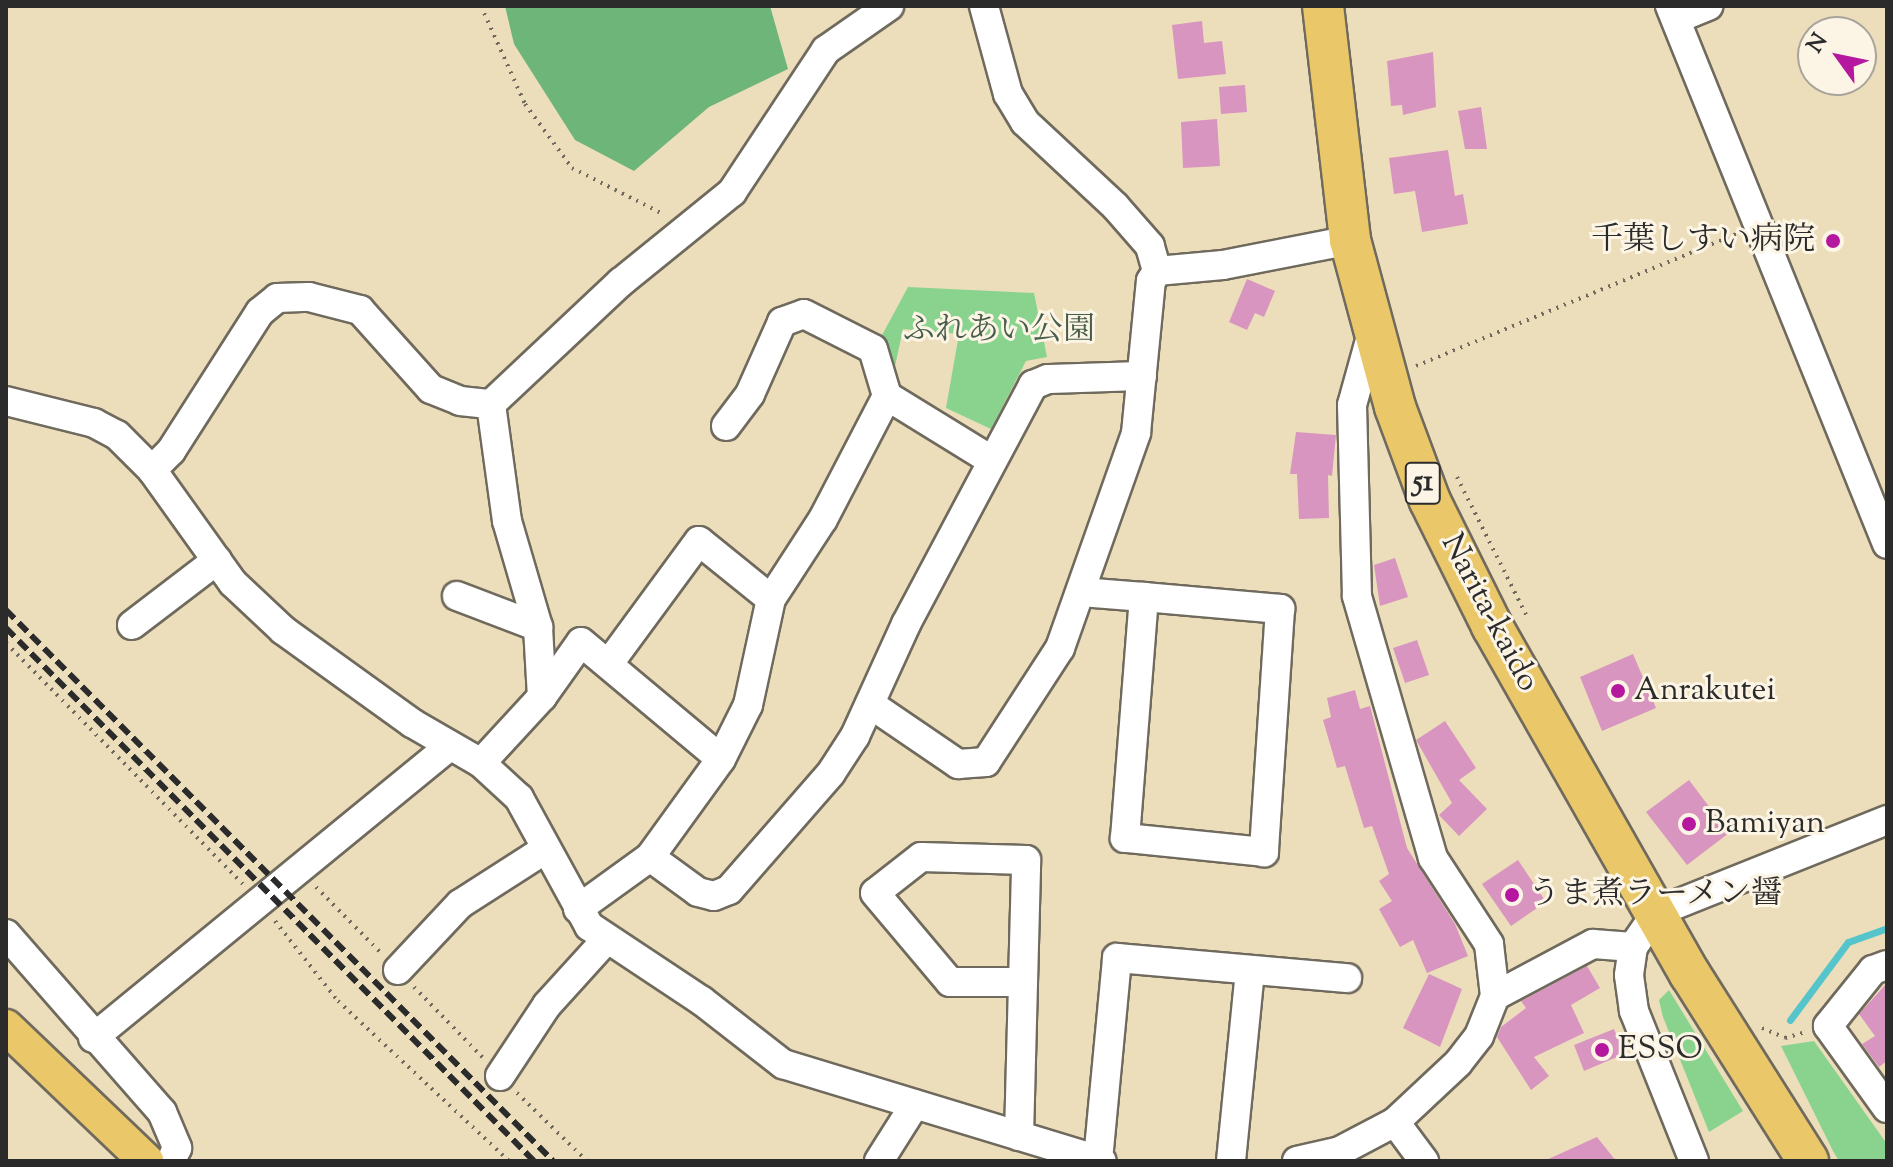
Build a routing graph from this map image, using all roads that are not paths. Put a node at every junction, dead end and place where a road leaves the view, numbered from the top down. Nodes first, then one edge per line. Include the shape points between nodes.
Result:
1 (889, 6) edge
2 (984, 6) edge
3 (1323, 6) edge
4 (1708, 6) edge
5 (1673, 13) edge
6 (1350, 240) junction
7 (1157, 271) junction
8 (1372, 333) junction
9 (1142, 376) junction
10 (887, 396) junction
11 (6, 401) edge
12 (491, 404) junction
13 (726, 426) dead end
14 (991, 460) junction
15 (152, 470) junction
16 (1887, 544) edge
17 (217, 560) junction
18 (1081, 592) junction
19 (457, 596) dead end
20 (1144, 597) junction
21 (771, 599) junction
22 (132, 625) dead end
23 (538, 627) junction
24 (610, 662) junction
25 (542, 697) junction
26 (870, 704) junction
27 (450, 746) junction
28 (721, 759) junction
29 (481, 763) junction
30 (1887, 820) edge
31 (544, 850) junction
32 (650, 857) junction
33 (578, 909) junction
34 (1657, 912) junction
35 (6, 934) edge
36 (606, 940) junction
37 (1633, 947) junction
38 (1887, 965) edge
39 (398, 970) road end
40 (1250, 970) junction
41 (1347, 978) dead end
42 (1023, 982) junction
43 (1495, 996) junction
44 (6, 1027) edge
45 (93, 1038) junction
46 (500, 1076) road end
47 (915, 1104) junction
48 (1887, 1108) edge
49 (1395, 1122) junction
50 (1019, 1136) junction
51 (1100, 1160) edge
52 (146, 1161) edge
53 (171, 1161) edge
54 (879, 1161) edge
55 (1231, 1161) edge
56 (1297, 1161) edge
57 (1424, 1161) edge
58 (1694, 1161) edge
59 (1808, 1161) edge

1 - 12 street via 826,50 732,192 693,229 621,282
2 - 7 street via 1008,94 1025,122 1115,206 1150,246
3 - 6 highway, Narita-kaido / 51
4 - 5 street
5 - 16 street
6 - 7 street via 1223,265
6 - 8 highway, Narita-kaido / 51
7 - 9 street via 1151,281
8 - 34 highway, Narita-kaido / 51 via 1437,515 1492,626
8 - 43 street via 1352,405 1357,596 1433,858 1489,944
9 - 14 street via 1048,379 1033,385
9 - 18 street via 1136,433
10 - 13 street via 873,349 804,314 782,322 750,394
10 - 14 street
10 - 21 street via 823,519
11 - 15 street via 94,423 117,435
12 - 15 street via 460,401 431,389 360,310 309,297 277,298 260,312 171,451
12 - 23 street via 507,521
14 - 26 street
15 - 17 street
17 - 22 street
17 - 27 street via 233,583 283,630
18 - 20 street
18 - 26 street via 1060,648 986,762 958,764
19 - 23 street
20 - 20 street via 1280,609 1264,852 1125,838
21 - 24 street via 699,541
21 - 28 street via 748,705
23 - 25 street
24 - 25 street via 581,642
24 - 28 street
25 - 29 street
26 - 32 street via 831,773 729,890 714,896 698,892
27 - 29 street
27 - 45 street
28 - 32 street
29 - 31 street via 519,798
30 - 34 street
31 - 33 street
31 - 39 street via 460,904
32 - 33 street
33 - 36 street
34 - 37 street
34 - 59 highway, Narita-kaido / 51
35 - 45 street
36 - 46 street via 547,1005
36 - 47 street via 702,1001 783,1064
37 - 43 street via 1593,944
37 - 58 street via 1629,975 1634,1011
38 - 48 street via 1873,970 1828,1026
40 - 41 street
40 - 51 street via 1117,958
40 - 55 street
42 - 42 street via 1026,860 921,857 875,893 950,982
42 - 50 street
43 - 49 street via 1479,1036 1458,1063
44 - 52 main road
45 - 53 street via 162,1112 177,1148
47 - 50 street
47 - 54 street
49 - 56 street via 1340,1151
49 - 57 street
50 - 51 street

